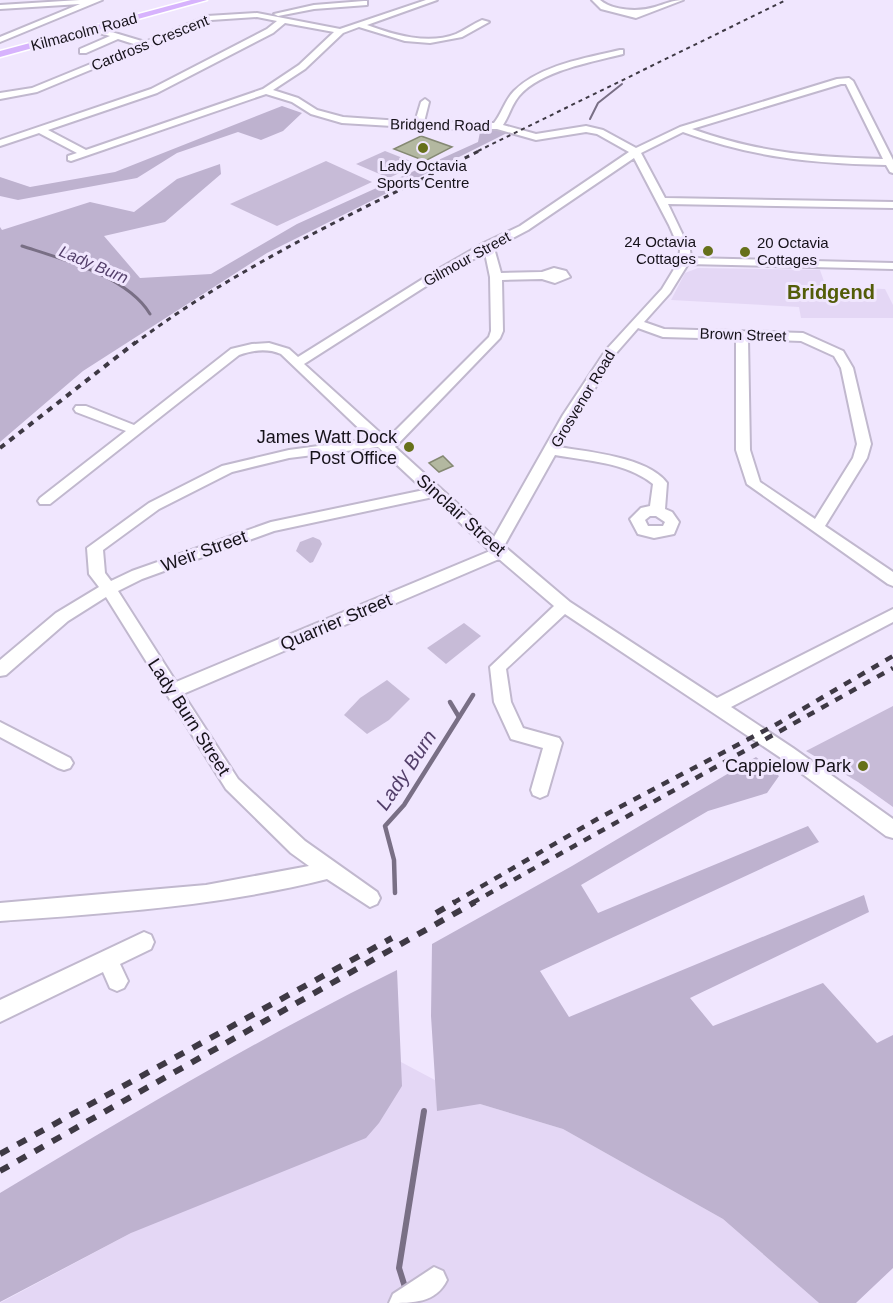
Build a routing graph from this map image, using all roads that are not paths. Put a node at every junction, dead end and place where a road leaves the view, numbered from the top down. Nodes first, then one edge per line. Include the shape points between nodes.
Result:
1 (202, 0) edge
2 (433, 0) edge
3 (596, 0) edge
4 (678, 0) edge
5 (96, 1) edge
6 (16, 5) junction
7 (0, 7) edge
8 (373, 7) edge
9 (5, 17) dead end
10 (281, 17) junction
11 (485, 22) dead end
12 (357, 24) junction
13 (95, 29) junction
14 (340, 31) junction
15 (117, 36) junction
16 (0, 40) edge
17 (143, 44) junction
18 (82, 51) dead end
19 (620, 52) dead end
20 (0, 54) edge
21 (266, 91) junction
22 (0, 96) edge
23 (424, 102) dead end
24 (419, 125) junction
25 (496, 126) junction
26 (682, 129) junction
27 (40, 130) junction
28 (0, 142) edge
29 (878, 143) junction
30 (893, 143) edge
31 (636, 152) junction
32 (85, 153) junction
33 (71, 158) dead end
34 (891, 166) edge
35 (661, 201) junction
36 (893, 205) edge
37 (488, 245) junction
38 (685, 261) junction
39 (892, 268) edge
40 (546, 275) dead end
41 (496, 277) junction
42 (635, 323) junction
43 (742, 334) junction
44 (296, 364) junction
45 (81, 409) dead end
46 (136, 430) junction
47 (384, 445) junction
48 (552, 450) junction
49 (435, 492) junction
50 (45, 501) dead end
51 (657, 511) dead end
52 (818, 527) junction
53 (498, 550) junction
54 (893, 580) edge
55 (109, 589) junction
56 (564, 606) junction
57 (893, 615) edge
58 (0, 670) edge
59 (172, 691) junction
60 (717, 706) junction
61 (0, 729) edge
62 (64, 763) dead end
63 (540, 790) dead end
64 (893, 830) edge
65 (328, 870) junction
66 (370, 898) dead end
67 (0, 912) edge
68 (144, 942) dead end
69 (108, 961) junction
70 (117, 981) dead end
71 (0, 1011) edge
72 (434, 1280) dead end
73 (402, 1303) edge

1 - 13 main road, Kilmacolm Road
2 - 8 street
3 - 4 street via 604,7 642,12
5 - 6 street
5 - 16 street
6 - 7 street
6 - 9 street
8 - 10 street via 314,7
8 - 12 street
10 - 14 street, Cardross Crescent
10 - 17 street, Cardross Crescent via 210,18
10 - 27 street via 270,31 154,91
11 - 12 street via 455,37 418,40 390,36
12 - 14 street
13 - 15 street
13 - 20 main road, Kilmacolm Road
14 - 21 street via 302,67
15 - 17 street
15 - 18 street
17 - 22 street, Cardross Crescent via 34,90
19 - 25 street via 535,81 519,91
21 - 24 street, Bridgend Road via 342,120
21 - 32 street
23 - 24 street
24 - 25 street, Bridgend Road
25 - 31 street, Bridgend Road via 536,137 586,129 600,132
26 - 29 street, Gilmour Street via 844,80 851,82
26 - 31 street, Gilmour Street
26 - 34 street via 774,155
27 - 28 street
27 - 32 street
29 - 30 street
29 - 34 street
31 - 35 street
31 - 37 street, Gilmour Street via 524,228
32 - 33 street
35 - 36 street
35 - 38 street via 685,250
37 - 41 street
37 - 44 street, Gilmour Street
38 - 39 street
38 - 42 street, Grosvenor Road via 666,291
40 - 41 street
41 - 47 street via 494,338
42 - 43 street, Brown Street via 663,333
42 - 48 street, Grosvenor Road via 612,350
43 - 52 street via 743,450 754,484
43 - 52 street, Brown Street via 803,337 839,354 848,368 864,444 860,458
44 - 46 street, Sinclair Street via 292,354 277,348 244,348
44 - 47 street, Sinclair Street
45 - 46 street
46 - 50 street, Sinclair Street
47 - 49 street, Sinclair Street
47 - 55 street, Lady Burn Street via 289,454 227,470 153,506 95,548 97,574
48 - 51 street via 654,476 660,483
48 - 53 street, Grosvenor Road
49 - 53 street, Sinclair Street
49 - 55 street, Weir Street via 272,527 137,575
52 - 54 street
53 - 56 street, Sinclair Street
53 - 59 street, Quarrier Street
55 - 58 street, Weir Street via 62,617
55 - 59 street, Lady Burn Street
56 - 60 street, Sinclair Street
56 - 63 street via 498,667 501,695 517,734 553,743
57 - 60 street
59 - 65 street, Lady Burn Street via 232,784
60 - 64 street, Sinclair Street
61 - 62 street
65 - 66 street, Lady Burn Street
65 - 67 street via 208,896
68 - 69 street
69 - 70 street
69 - 71 street
72 - 73 street

